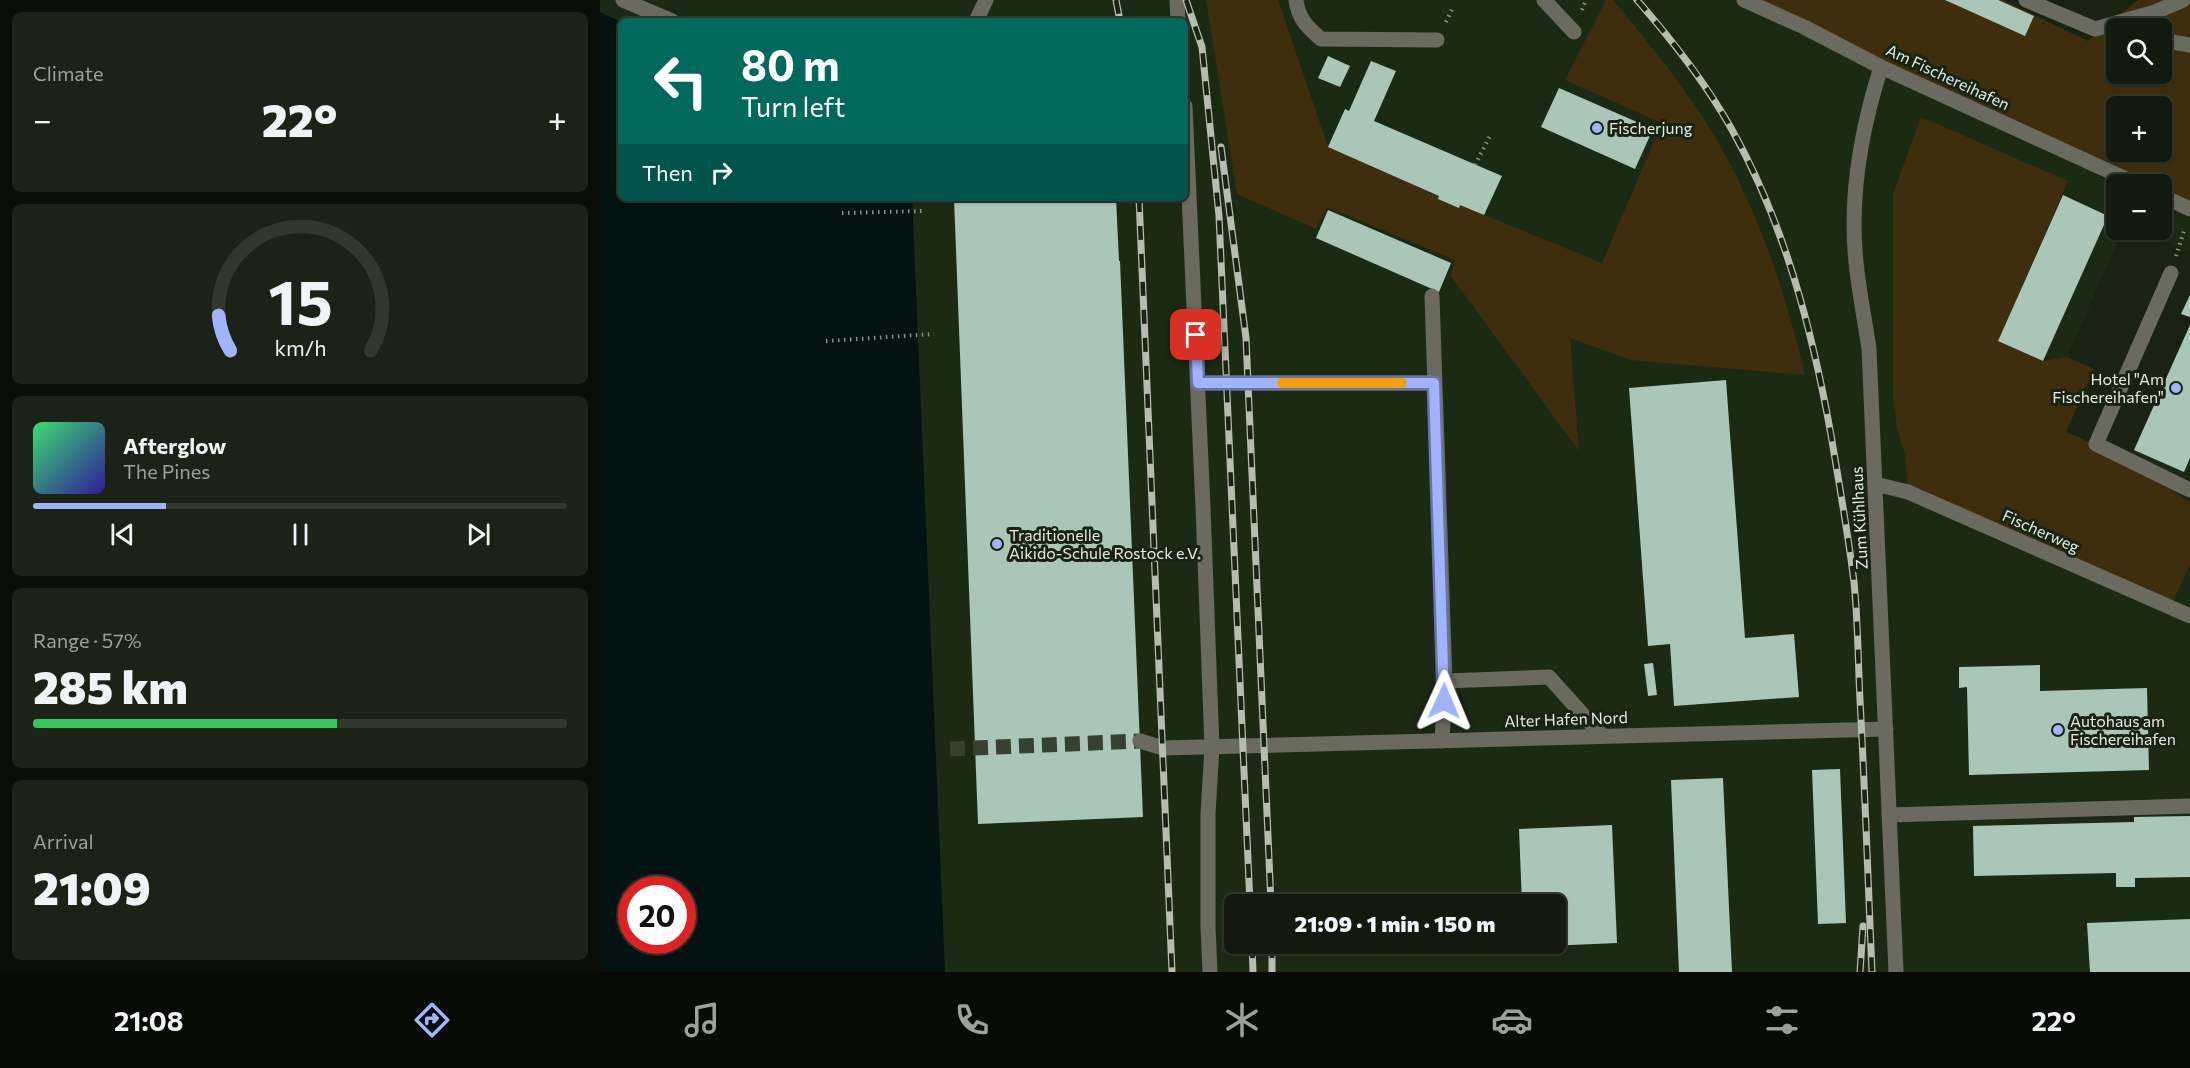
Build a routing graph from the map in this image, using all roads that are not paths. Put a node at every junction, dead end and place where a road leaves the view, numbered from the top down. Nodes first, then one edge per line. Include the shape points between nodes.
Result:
1 (623, 0) edge
2 (986, 0) edge
3 (1177, 0) edge
4 (1296, 0) edge
5 (1544, 0) edge
6 (1744, 0) edge
7 (2026, 0) edge
8 (2183, 0) edge
9 (665, 18) edge
10 (977, 18) edge
11 (1178, 18) edge
12 (2095, 29) junction
13 (2106, 31) edge
14 (1574, 32) dead end
15 (1437, 40) dead end
16 (2172, 42) edge
17 (2190, 45) edge
18 (1881, 67) junction
19 (1188, 165) edge
20 (2115, 174) edge
21 (2172, 201) edge
22 (2190, 209) edge
23 (2171, 273) dead end
24 (1431, 296) dead end
25 (1198, 383) junction
26 (1434, 383) junction
27 (1875, 484) junction
28 (2190, 490) edge
29 (2190, 616) edge
30 (1445, 681) junction
31 (1886, 729) junction
32 (1602, 736) junction
33 (1140, 741) tunnel mouth
34 (1442, 741) junction
35 (1212, 747) junction
36 (2190, 806) edge
37 (1889, 815) junction
38 (1210, 972) edge
39 (1896, 972) edge

1 - 9 street
2 - 10 street
3 - 11 street
4 - 15 street via 1307,28 1320,39
5 - 14 street
6 - 18 street, Am Fischereihafen
7 - 12 street
8 - 12 street
12 - 13 street
16 - 17 street
18 - 20 street, Am Fischereihafen
18 - 27 street, Zum Kühlhaus via 1865,121 1855,182 1856,261 1869,349
19 - 25 street
21 - 22 street
23 - 28 street via 2096,444
24 - 26 street
25 - 26 street
25 - 35 street
26 - 30 street
27 - 29 street, Fischerweg via 1908,492
27 - 31 street, Zum Kühlhaus
30 - 32 street via 1549,677
30 - 34 street
31 - 32 street, Alter Hafen Nord
31 - 37 street, Zum Kühlhaus
32 - 34 street, Alter Hafen Nord
33 - 35 street, Alter Hafen Nord via 1163,748
34 - 35 street, Alter Hafen Nord
35 - 38 street via 1208,814
36 - 37 street
37 - 39 street, Zum Kühlhaus

